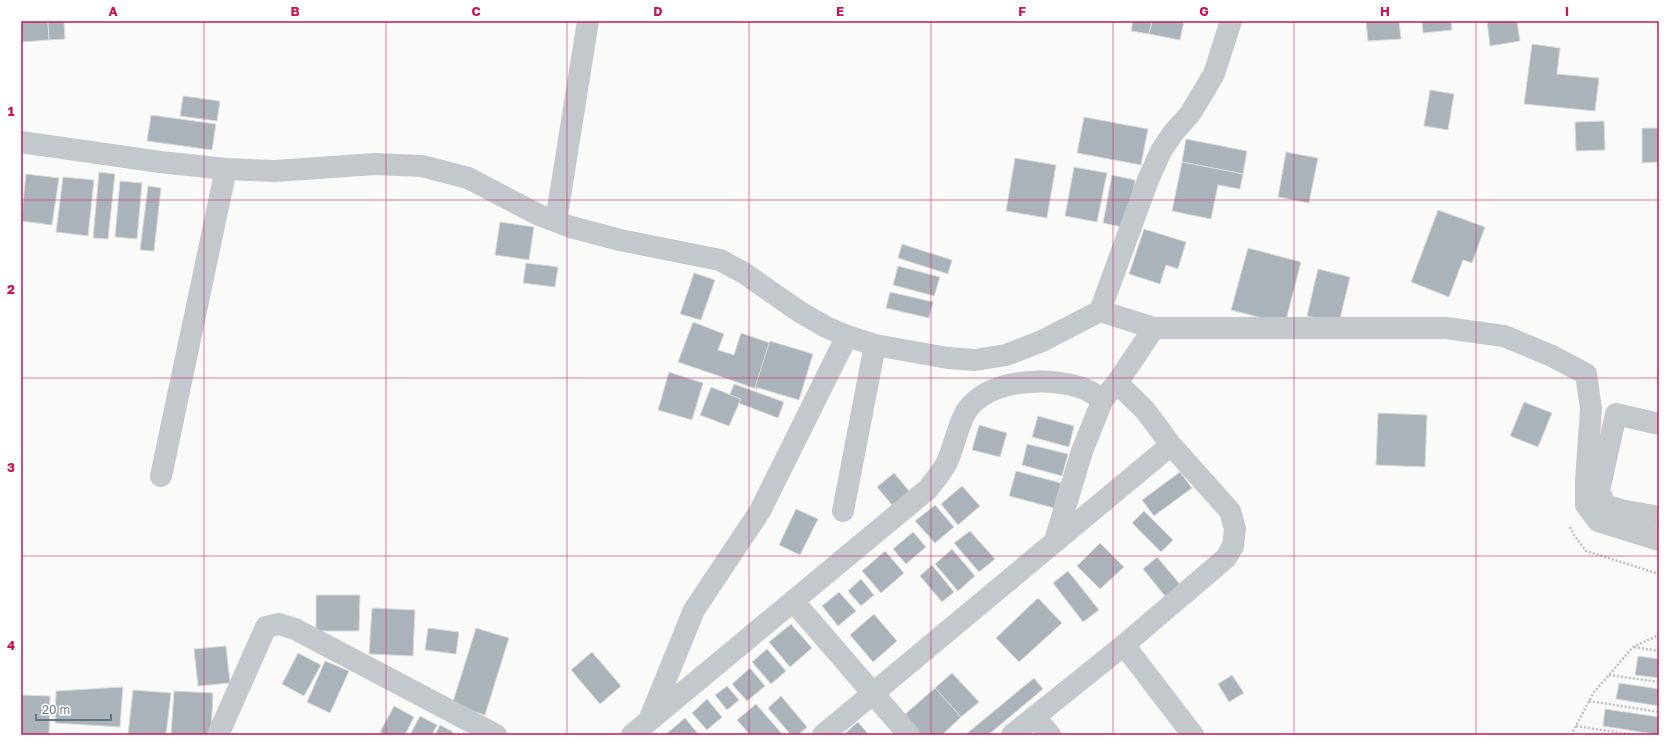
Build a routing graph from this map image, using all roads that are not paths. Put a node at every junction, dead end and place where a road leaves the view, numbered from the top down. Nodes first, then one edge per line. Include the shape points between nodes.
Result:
1 (588, 21) edge
2 (1231, 21) edge
3 (21, 142) edge
4 (226, 169) junction
5 (556, 221) junction
6 (1100, 311) junction
7 (1154, 328) junction
8 (847, 336) junction
9 (875, 345) junction
10 (1110, 391) junction
11 (1659, 424) edge
12 (1171, 445) junction
13 (161, 476) dead end
14 (844, 511) dead end
15 (1659, 517) edge
16 (1659, 540) edge
17 (1055, 541) junction
18 (794, 602) junction
19 (1124, 645) junction
20 (874, 694) junction
21 (1035, 717) junction
22 (649, 720) junction
23 (218, 735) edge
24 (496, 735) edge
25 (632, 735) edge
26 (823, 735) edge
27 (909, 735) edge
28 (1012, 735) edge
29 (1050, 735) edge
30 (1193, 735) edge

1 - 5 street
2 - 6 street via 1214,74 1190,114 1161,151
3 - 4 street
4 - 5 street via 275,171 375,164 422,166 468,178 539,215
4 - 13 street
5 - 8 street via 620,240 720,260 744,273 800,312
6 - 7 street
6 - 9 street via 1042,341 1006,354 975,360 948,358
7 - 10 street
7 - 16 street via 1446,328 1504,336 1552,356 1586,374 1590,409 1586,505 1598,521
8 - 9 street
8 - 22 street via 760,511 694,610
9 - 14 street
10 - 12 street via 1145,410
10 - 17 street via 1082,451
10 - 18 street via 1034,382 1006,386 981,396 966,411 946,465 928,489
11 - 15 street via 1616,414 1599,491 1606,506
12 - 17 street
12 - 19 street via 1230,511 1235,529 1233,546 1226,558
17 - 20 street
18 - 20 street
18 - 22 street
19 - 21 street
19 - 30 street
20 - 26 street
20 - 27 street
21 - 28 street
21 - 29 street
22 - 25 street
23 - 24 street via 266,627 279,624 296,629

